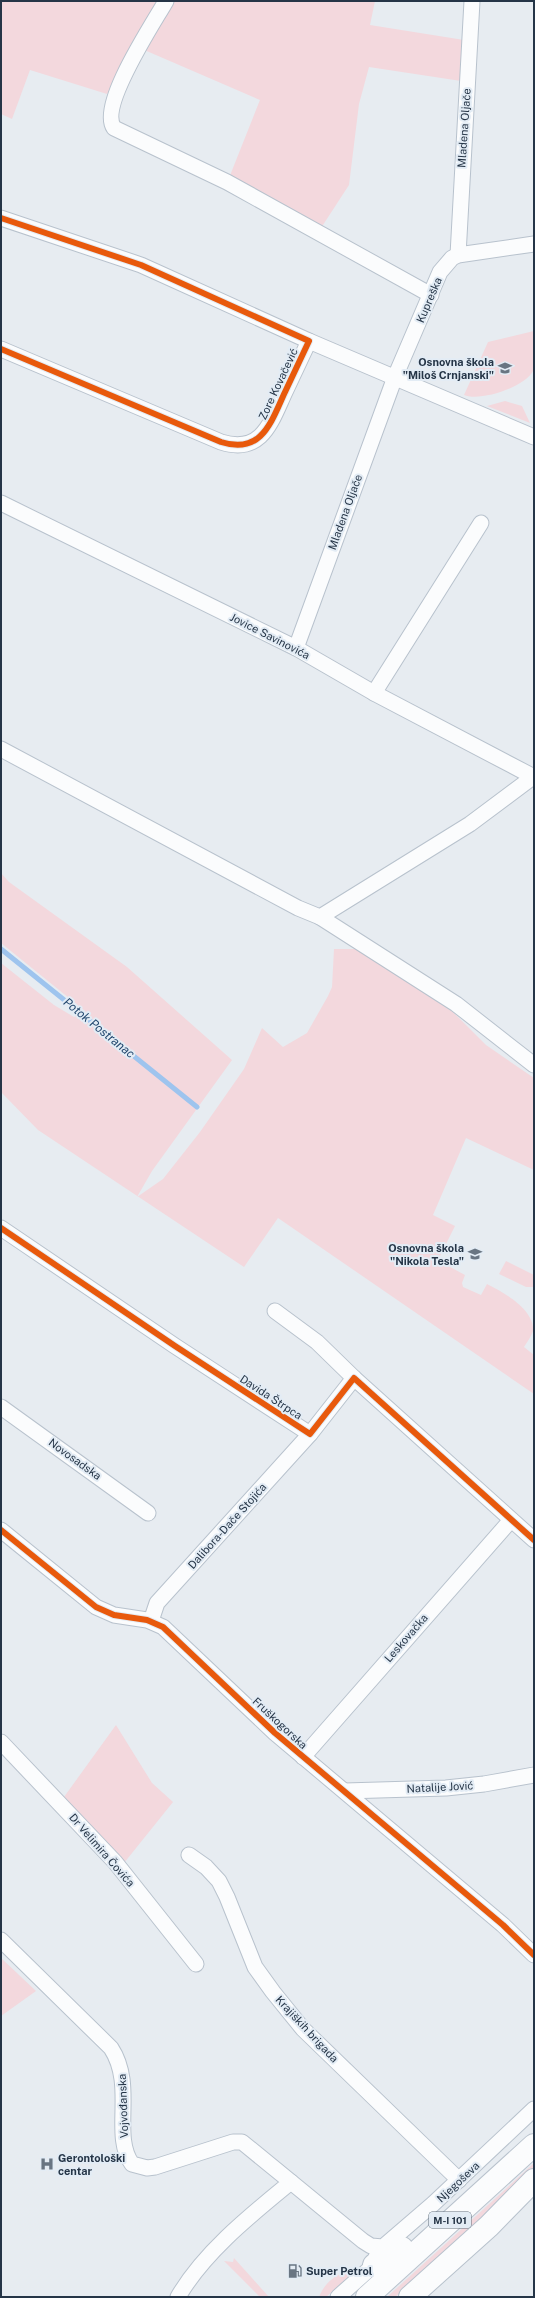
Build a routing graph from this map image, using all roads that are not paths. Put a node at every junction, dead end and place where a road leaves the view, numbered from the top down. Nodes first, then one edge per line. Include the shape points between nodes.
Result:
1 (166, 1) edge
2 (472, 1) edge
3 (1, 218) edge
4 (534, 244) edge
5 (458, 255) junction
6 (431, 295) junction
7 (309, 341) junction
8 (1, 349) edge
9 (395, 377) junction
10 (534, 436) edge
11 (1, 503) edge
12 (480, 523) dead end
13 (296, 648) junction
14 (374, 693) junction
15 (1, 749) edge
16 (534, 777) edge
17 (320, 917) junction
18 (534, 1066) edge
19 (1, 1228) edge
20 (275, 1311) dead end
21 (354, 1378) junction
22 (1, 1407) edge
23 (310, 1434) junction
24 (148, 1513) dead end
25 (511, 1520) junction
26 (1, 1530) edge
27 (534, 1540) edge
28 (151, 1621) junction
29 (1, 1742) edge
30 (302, 1757) junction
31 (534, 1774) edge
32 (345, 1791) junction
33 (189, 1855) dead end
34 (1, 1940) edge
35 (534, 1955) edge
36 (196, 1964) dead end
37 (534, 2109) edge
38 (534, 2145) edge
39 (515, 2162) junction
40 (459, 2180) junction
41 (534, 2180) edge
42 (291, 2182) junction
43 (376, 2256) junction
44 (178, 2297) edge
45 (338, 2297) edge
46 (367, 2297) edge
47 (410, 2297) edge

1 - 6 street via 138,47 114,99 110,116 114,128 239,188
2 - 5 street, Mladena Oljače
3 - 7 street, Zore Kovačević via 141,265
4 - 5 street
5 - 6 street, Kupreška via 440,272
6 - 9 street, Kupreška
7 - 8 street, Zore Kovačević via 270,425 259,438 240,446 211,438
7 - 9 street, Zore Kovačević
9 - 10 street, Zore Kovačević
9 - 13 street, Mladena Oljače
11 - 13 street, Jovice Savinovića
12 - 14 street
13 - 14 street, Jovice Savinovića
14 - 16 street, Jovice Savinovića
15 - 17 street via 298,908
16 - 17 street via 470,824
17 - 18 street via 456,1004
19 - 23 street, Davida Štrpca via 187,1355
20 - 21 street via 317,1342
21 - 23 street
21 - 25 street
22 - 24 street, Novosadska
23 - 28 street, Dalibora-Dače Stojića via 157,1603
25 - 27 street
25 - 30 street, Leskovačka
26 - 28 street, Fruškogorska via 96,1607 114,1615
28 - 30 street, Fruškogorska via 163,1627
29 - 36 street, Dr Velimira Čovića via 114,1862
30 - 32 street, Fruškogorska
31 - 32 street, Natalije Jović via 499,1782 461,1786
32 - 35 street, Fruškogorska via 503,1925
33 - 40 street, Krajiških brigada via 206,1867 219,1881 255,1967 303,2029
34 - 42 street, Vojvođanska via 111,2048 117,2057 123,2073 124,2147 132,2164 147,2168 155,2167 233,2142 242,2142
37 - 40 street, Njegoševa
38 - 39 main road, M-I 101
39 - 43 main road via 479,2179 388,2261
39 - 46 main road, M-I 101
40 - 43 street, Njegoševa
41 - 47 main road, M-I 101 via 489,2226
42 - 43 street, Vojvođanska via 364,2241
42 - 44 street via 225,2240 190,2279
43 - 45 street, Njegoševa

